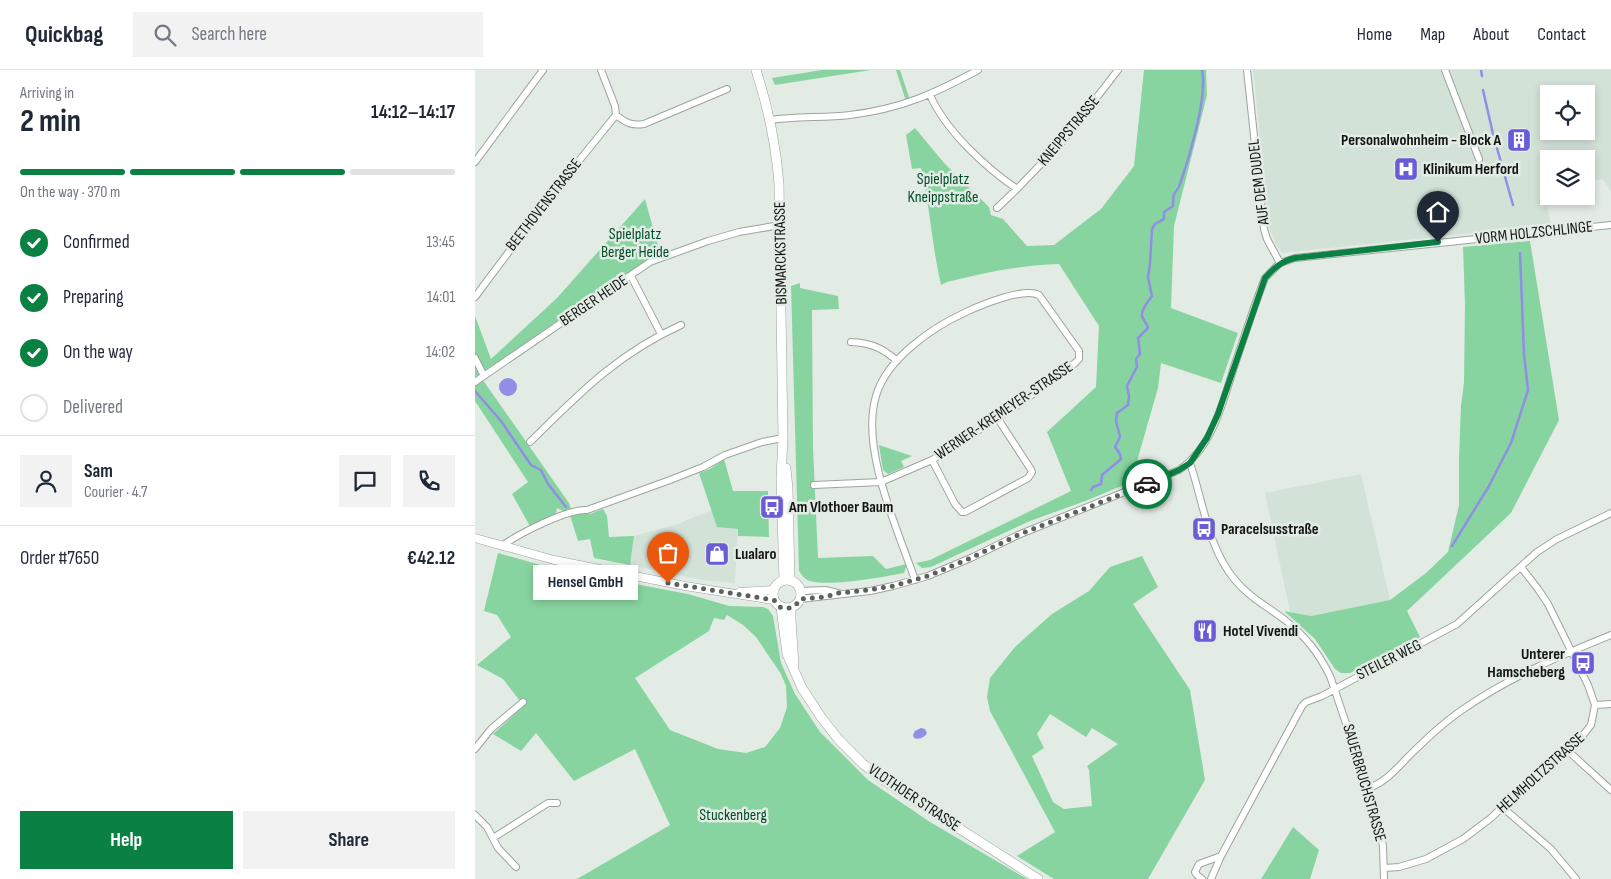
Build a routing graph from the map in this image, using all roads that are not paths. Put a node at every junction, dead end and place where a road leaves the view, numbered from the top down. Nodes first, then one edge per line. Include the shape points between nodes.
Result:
1 (543, 70) edge
2 (601, 70) edge
3 (756, 70) edge
4 (978, 70) edge
5 (1118, 70) edge
6 (1247, 70) edge
7 (1445, 70) edge
8 (727, 89) dead end
9 (930, 95) junction
10 (616, 115) junction
11 (770, 120) junction
12 (1479, 158) dead end
13 (475, 162) edge
14 (1017, 189) junction
15 (997, 208) dead end
16 (1611, 225) edge
17 (780, 226) junction
18 (1280, 264) junction
19 (631, 276) junction
20 (475, 297) edge
21 (681, 325) dead end
22 (661, 334) junction
23 (851, 342) dead end
24 (475, 358) edge
25 (897, 361) junction
26 (484, 376) junction
27 (475, 382) edge
28 (998, 419) junction
29 (783, 438) junction
30 (530, 442) dead end
31 (932, 460) junction
32 (1190, 463) junction
33 (881, 482) junction
34 (814, 485) dead end
35 (1611, 513) edge
36 (475, 538) edge
37 (502, 546) junction
38 (1521, 567) junction
39 (787, 580) junction
40 (915, 580) junction
41 (773, 590) junction
42 (720, 592) junction
43 (800, 595) junction
44 (774, 600) junction
45 (781, 608) junction
46 (791, 608) junction
47 (1611, 635) edge
48 (1571, 651) junction
49 (794, 670) junction
50 (1335, 689) junction
51 (523, 702) dead end
52 (1611, 704) edge
53 (1595, 705) junction
54 (475, 749) edge
55 (1567, 750) junction
56 (1369, 788) junction
57 (1611, 790) edge
58 (557, 803) dead end
59 (1502, 807) junction
60 (475, 815) edge
61 (493, 838) junction
62 (1221, 856) junction
63 (516, 867) dead end
64 (1384, 868) junction
65 (1038, 879) edge
66 (1202, 879) edge
67 (1211, 879) edge
68 (1384, 879) edge
69 (1576, 879) edge

1 - 13 street
2 - 10 street
3 - 11 main road, BISMARCKSTRASSE
4 - 9 street
5 - 14 street, KNEIPPSTRASSE via 1063,141
6 - 18 street, AUF DEM DUDEL via 1264,229
7 - 12 street
8 - 10 street via 644,124 627,124
9 - 11 street via 908,104 849,116
9 - 14 street via 958,135
10 - 20 street, BEETHOVENSTRASSE
11 - 17 main road, BISMARCKSTRASSE via 777,159
14 - 15 street, KNEIPPSTRASSE
16 - 18 street, VORM HOLZSCHLINGE via 1312,256 1288,259
17 - 19 street, BERGER HEIDE via 708,240 662,257
17 - 29 main road, BISMARCKSTRASSE
18 - 32 street via 1265,278 1212,429
19 - 22 street
19 - 26 street, BERGER HEIDE
21 - 22 street
22 - 30 street via 601,374
23 - 25 street via 876,346
24 - 26 street
25 - 28 street, WERNER-KREMEYER-STRASSE via 930,332 959,315 999,299 1036,293 1079,351 1079,359
25 - 33 street via 881,384 874,410 875,451
26 - 27 street, BERGER HEIDE
28 - 31 street, WERNER-KREMEYER-STRASSE
28 - 31 street via 1030,468 1031,476 1028,478 962,512
29 - 37 street via 725,455 670,480 567,514
29 - 39 main road, BISMARCKSTRASSE via 781,478
31 - 33 street, WERNER-KREMEYER-STRASSE
32 - 40 street
32 - 50 street via 1215,543 1228,570 1245,591 1310,643 1320,656
33 - 34 street
33 - 40 street
35 - 38 street, STEILER WEG via 1557,539
36 - 37 street
37 - 42 street via 554,560
38 - 48 street via 1548,604
38 - 50 street, STEILER WEG via 1457,624
39 - 41 main road
39 - 43 main road via 796,584
40 - 43 street via 825,597
41 - 42 street
41 - 44 main road
42 - 44 street
43 - 46 main road via 798,603
44 - 45 main road
45 - 46 main road
45 - 49 main road, VLOTHOER STRASSE via 787,654
46 - 49 main road, VLOTHOER STRASSE
47 - 48 street
48 - 53 street
48 - 56 street via 1525,672 1467,706 1431,735 1384,781
49 - 65 main road, VLOTHOER STRASSE via 821,717 863,764 915,802
50 - 56 street, SAUERBRUCHSTRASSE
50 - 62 street, STEILER WEG via 1302,706
51 - 54 street via 491,729
52 - 53 street
53 - 55 street, HELMHOLTZSTRASSE via 1587,732
55 - 57 street
55 - 59 street, HELMHOLTZSTRASSE
56 - 64 street, SAUERBRUCHSTRASSE via 1380,833
58 - 61 street via 548,803
59 - 64 street, HELMHOLTZSTRASSE via 1475,831 1447,849 1411,864
59 - 69 street via 1551,849
60 - 61 street
61 - 63 street
62 - 66 street via 1199,864 1195,872
62 - 67 street, STEILER WEG
64 - 68 street, SAUERBRUCHSTRASSE

